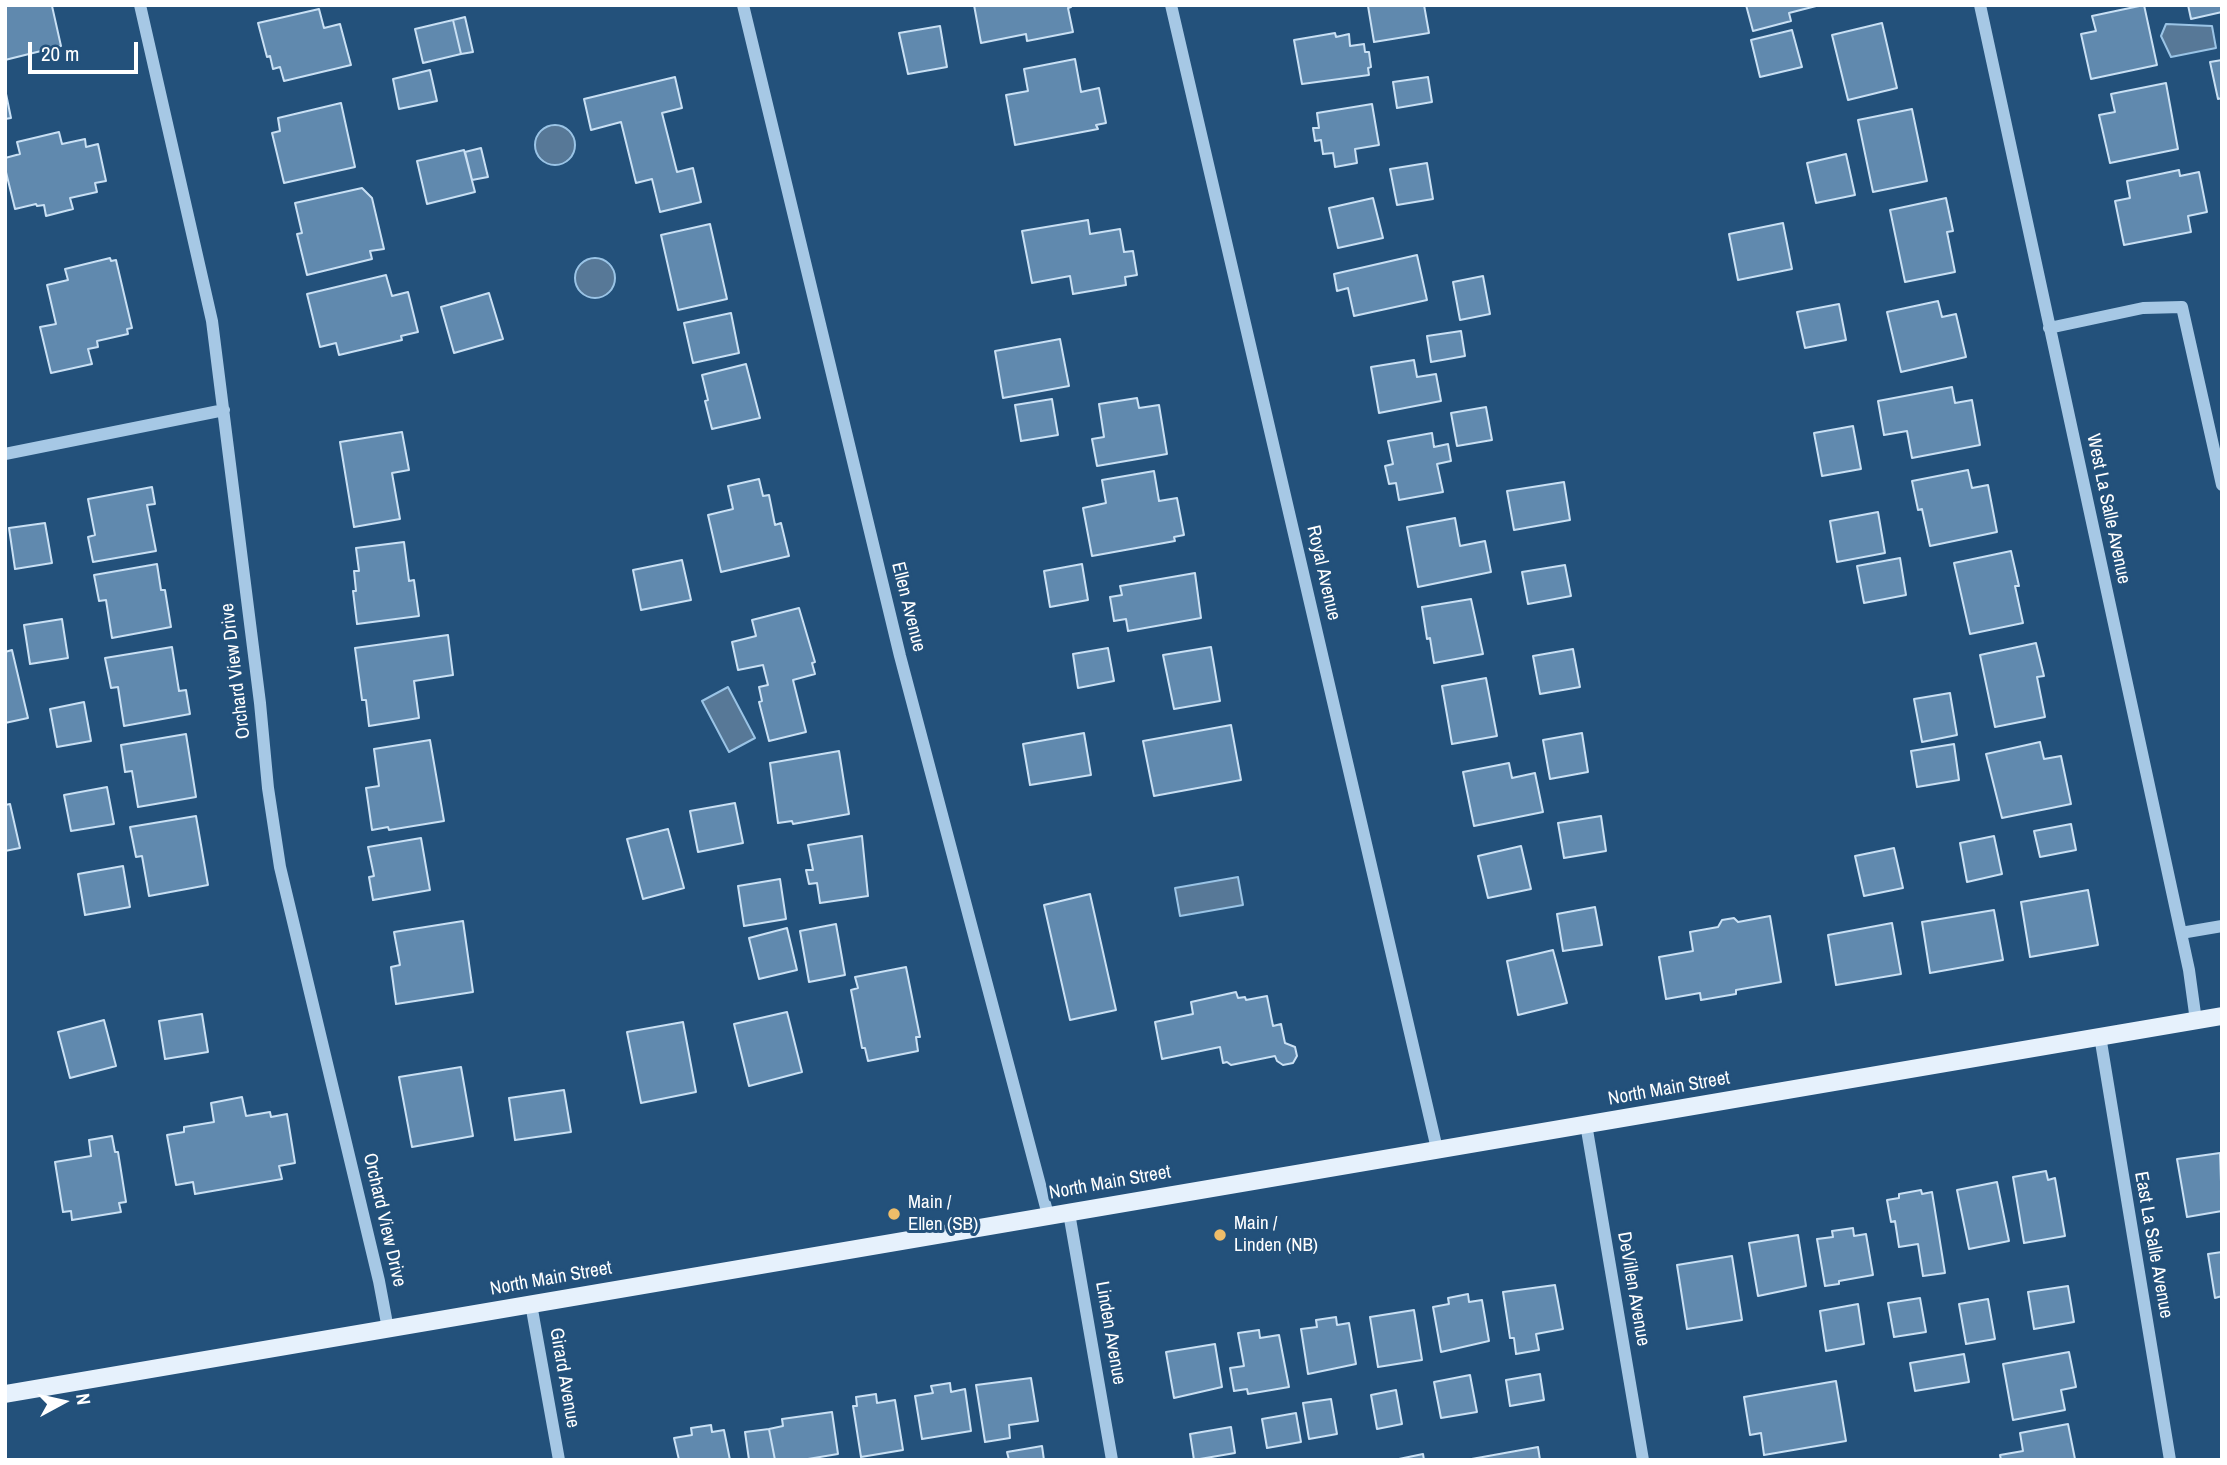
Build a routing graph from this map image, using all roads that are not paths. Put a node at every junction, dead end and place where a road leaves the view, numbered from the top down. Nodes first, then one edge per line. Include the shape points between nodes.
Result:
1 (140, 5) edge
2 (743, 5) edge
3 (1171, 5) edge
4 (1980, 5) edge
5 (2049, 327) junction
6 (224, 410) junction
7 (5, 454) edge
8 (2222, 485) edge
9 (2222, 926) edge
10 (2181, 933) junction
11 (2222, 1016) edge
12 (2196, 1021) junction
13 (2100, 1036) junction
14 (1586, 1124) junction
15 (1437, 1149) junction
16 (1069, 1213) junction
17 (1048, 1215) junction
18 (531, 1304) junction
19 (388, 1329) junction
20 (5, 1394) edge
21 (559, 1460) edge
22 (1112, 1460) edge
23 (1643, 1460) edge
24 (2170, 1460) edge

1 - 6 street, Orchard View Drive via 206,289
2 - 17 street, Ellen Avenue via 900,656
3 - 15 street, Royal Avenue
4 - 5 street, West La Salle Avenue
5 - 8 street via 2143,308 2182,307
5 - 10 street, West La Salle Avenue
6 - 7 street
6 - 19 street, Orchard View Drive via 280,867
9 - 10 street
10 - 12 street, West La Salle Avenue
11 - 12 main road, North Main Street
12 - 13 main road, North Main Street
13 - 14 main road, North Main Street
13 - 24 street, East La Salle Avenue
14 - 15 main road, North Main Street
14 - 23 street, DeVillen Avenue
15 - 16 main road, North Main Street
16 - 17 main road, North Main Street
16 - 22 street, Linden Avenue
17 - 18 main road, North Main Street
18 - 19 main road, North Main Street
18 - 21 street, Girard Avenue
19 - 20 main road, North Main Street

